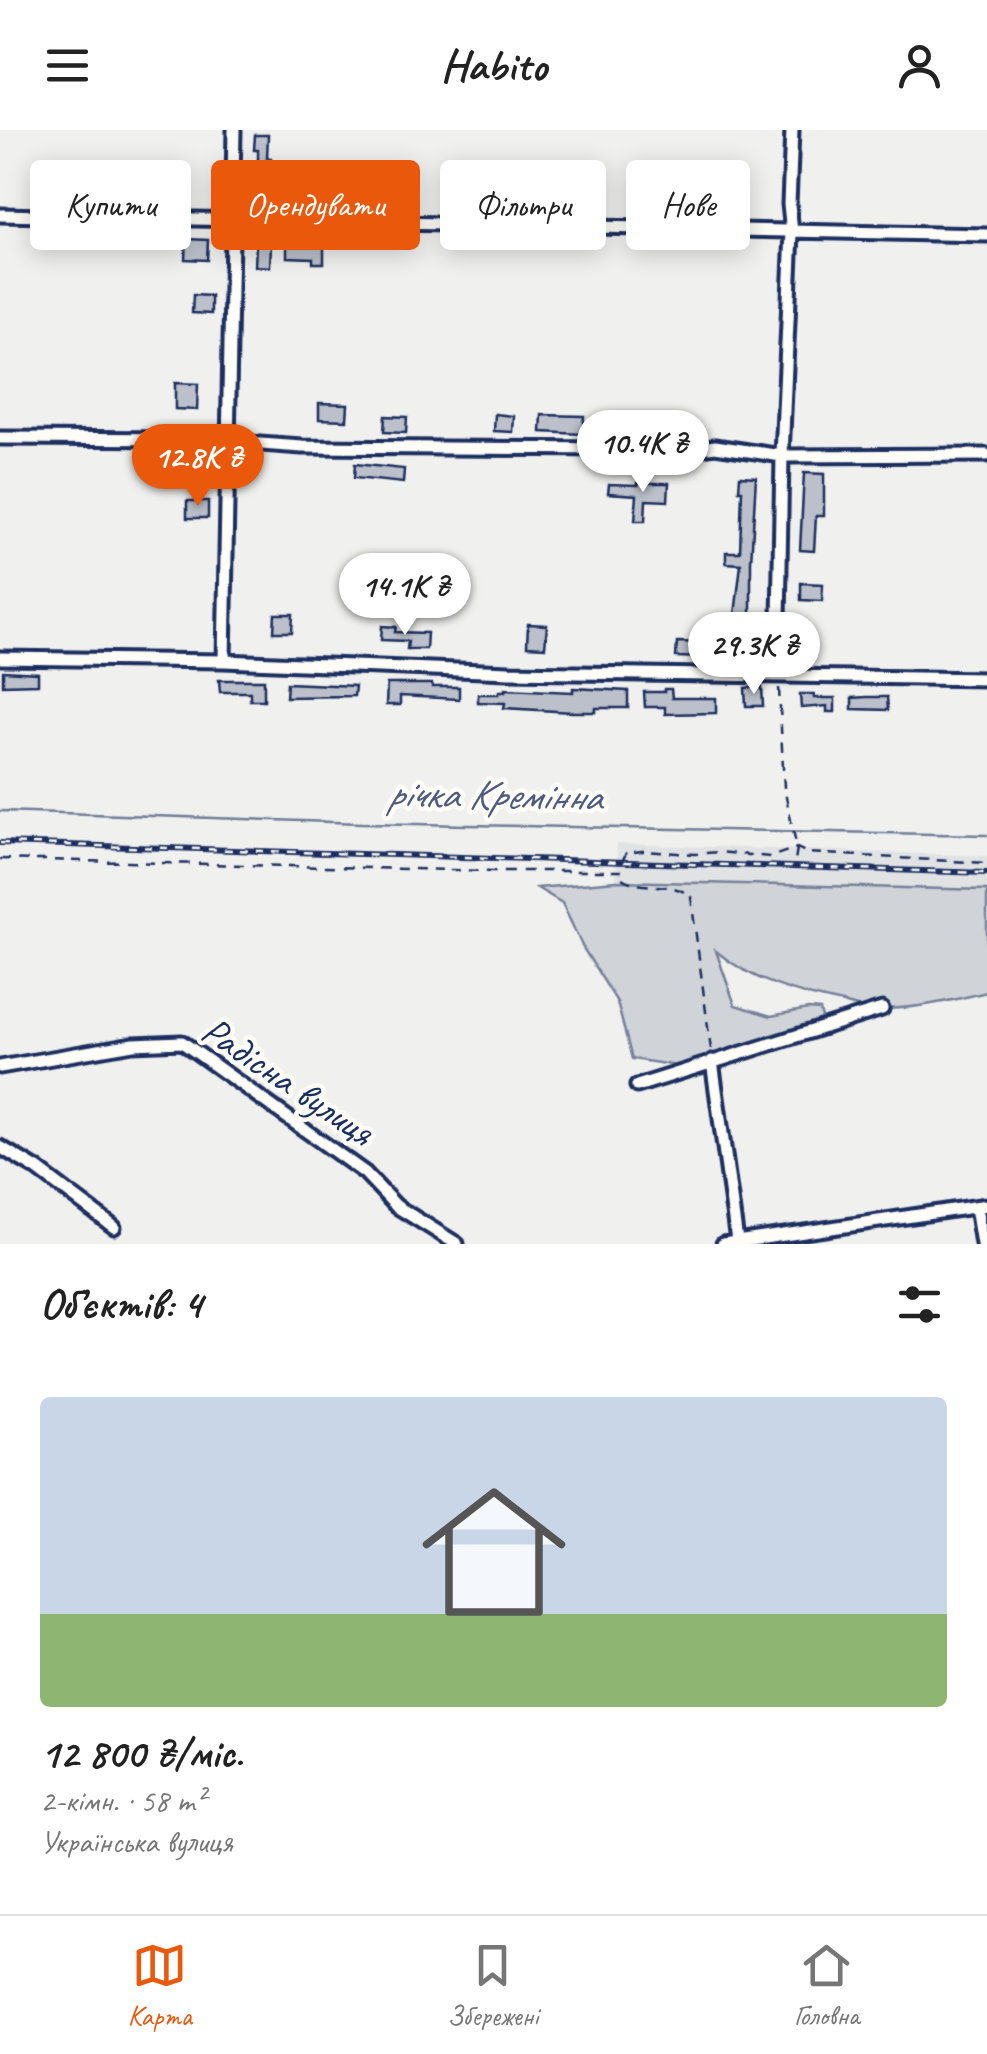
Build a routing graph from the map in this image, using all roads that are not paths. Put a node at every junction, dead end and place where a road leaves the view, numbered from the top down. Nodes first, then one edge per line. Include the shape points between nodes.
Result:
1 (234, 130) edge
2 (792, 130) edge
3 (233, 160) edge
4 (0, 215) edge
5 (211, 220) edge
6 (420, 224) edge
7 (792, 232) junction
8 (987, 235) edge
9 (232, 250) edge
10 (0, 438) edge
11 (229, 443) junction
12 (987, 455) edge
13 (782, 456) junction
14 (0, 658) edge
15 (224, 661) junction
16 (778, 676) junction
17 (987, 679) edge
18 (882, 1009) dead end
19 (712, 1061) junction
20 (0, 1067) edge
21 (637, 1086) dead end
22 (0, 1147) edge
23 (981, 1206) edge
24 (114, 1227) dead end
25 (737, 1240) junction
26 (456, 1244) edge
27 (723, 1244) edge
28 (982, 1244) edge

1 - 3 street
2 - 7 street
4 - 5 street
6 - 7 street
7 - 8 street
7 - 13 street
9 - 11 street
10 - 11 street
11 - 13 street via 662,454 715,446
11 - 15 street
12 - 13 street
13 - 16 street
14 - 15 street
15 - 16 street
16 - 17 street
18 - 19 street
19 - 21 street
19 - 25 street
20 - 26 street, Радісна вулиця via 182,1042 365,1173 396,1206
22 - 24 street
23 - 25 street
23 - 28 street
25 - 27 street

